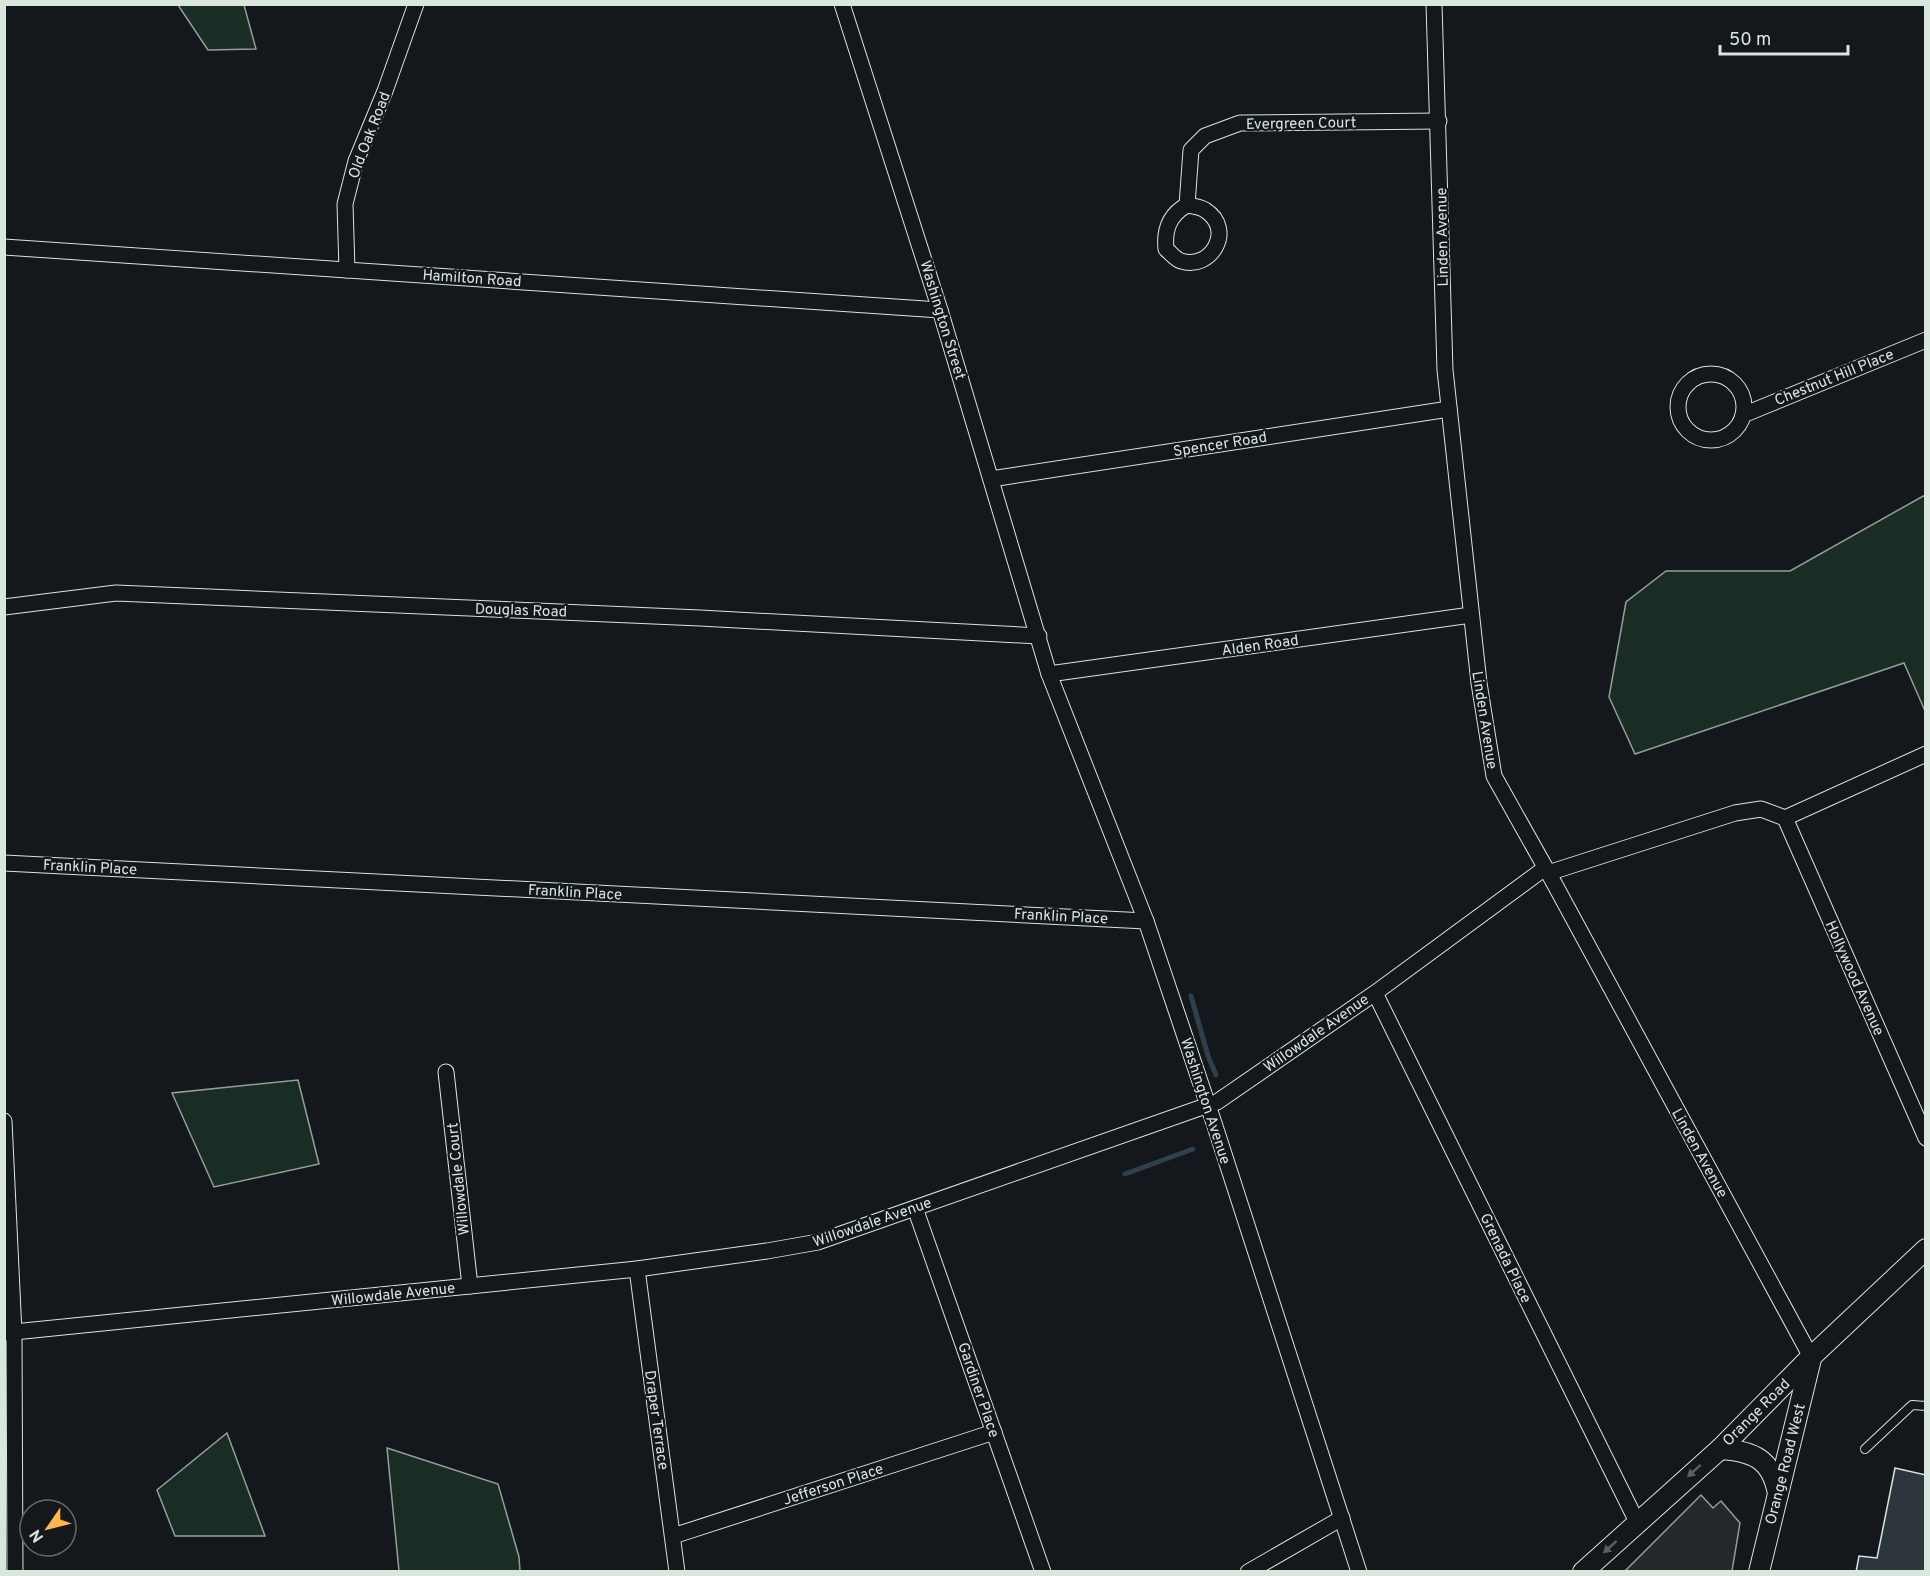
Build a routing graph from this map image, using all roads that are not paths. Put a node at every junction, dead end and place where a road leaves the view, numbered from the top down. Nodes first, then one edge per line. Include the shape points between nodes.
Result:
1 (416, 4) edge
2 (842, 4) edge
3 (1434, 4) edge
4 (1439, 121) junction
5 (1187, 205) dead end
6 (4, 247) edge
7 (347, 270) junction
8 (940, 310) junction
9 (1926, 340) edge
10 (1449, 409) junction
11 (1743, 415) junction
12 (992, 479) junction
13 (4, 607) edge
14 (1472, 615) junction
15 (1039, 636) junction
16 (1049, 674) junction
17 (1926, 754) edge
18 (1785, 818) junction
19 (4, 863) edge
20 (1547, 870) junction
21 (1146, 921) junction
22 (1375, 993) junction
23 (446, 1072) dead end
24 (1208, 1105) junction
25 (4, 1121) edge
26 (1926, 1138) edge
27 (915, 1208) junction
28 (1926, 1250) edge
29 (637, 1269) junction
30 (470, 1286) junction
31 (9, 1333) edge
32 (1811, 1357) junction
33 (1926, 1406) edge
34 (994, 1432) junction
35 (1720, 1449) junction
36 (1865, 1449) dead end
37 (1778, 1494) junction
38 (1342, 1518) junction
39 (1637, 1522) junction
40 (673, 1536) junction
41 (15, 1572) edge
42 (677, 1572) edge
43 (1043, 1572) edge
44 (1248, 1572) edge
45 (1359, 1572) edge
46 (1583, 1572) edge
47 (1759, 1572) edge

1 - 7 street, Old Oak Road via 356,161 345,204
2 - 8 street, Washington Street
3 - 4 street, Linden Avenue
4 - 5 street, Evergreen Court via 1240,123 1205,136 1191,150
4 - 10 street, Linden Avenue
6 - 7 street, Hamilton Road
7 - 8 street, Hamilton Road
8 - 12 street, Washington Street
9 - 11 street, Chestnut Hill Place
10 - 12 street, Spencer Road
10 - 14 street, Linden Avenue
11 - 11 street via 1741,394 1728,379 1718,375 1692,380 1679,396 1679,417 1700,438 1720,439 1730,434
12 - 15 street, Washington Street
13 - 15 street, Douglas Road via 116,593
14 - 16 street, Alden Road
14 - 20 street, Linden Avenue via 1494,776
15 - 16 street, Washington Avenue
16 - 21 street, Washington Avenue
17 - 18 street
18 - 20 street, Willowdale Avenue via 1761,809 1735,813
18 - 26 street, Hollywood Avenue
19 - 21 street, Franklin Place
20 - 22 street, Willowdale Avenue
20 - 32 street, Linden Avenue
21 - 24 street, Washington Avenue
22 - 24 street, Willowdale Avenue
22 - 39 street, Grenada Place
23 - 30 street, Willowdale Court
24 - 27 street, Willowdale Avenue
24 - 38 street, Washington Avenue
25 - 31 street
27 - 29 street, Willowdale Avenue via 818,1242
27 - 34 street, Gardiner Place
28 - 32 street, Orange Road
29 - 30 street, Willowdale Avenue
29 - 40 street, Draper Terrace
30 - 31 street, Willowdale Avenue
31 - 41 street
32 - 35 street, Orange Road
32 - 37 street, Orange Road West
33 - 36 lane via 1912,1405
34 - 40 street, Jefferson Place
34 - 43 street, Gardiner Place
35 - 37 street via 1740,1450 1771,1468
35 -> 39 street, Orange Road
37 - 47 street, Orange Road West
38 - 44 street
38 - 45 street, Washington Avenue
39 -> 46 street, Orange Road
40 - 42 street, Draper Terrace

